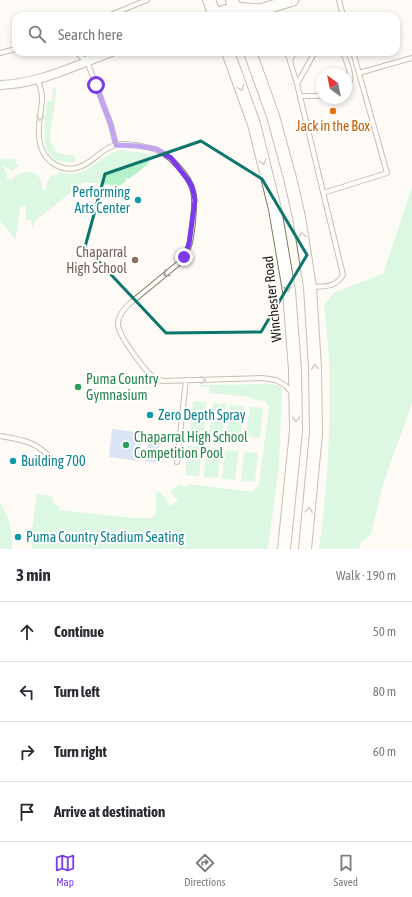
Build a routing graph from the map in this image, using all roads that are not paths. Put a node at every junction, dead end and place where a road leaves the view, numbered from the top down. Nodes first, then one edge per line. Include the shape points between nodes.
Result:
1 (146, 0) edge
2 (208, 0) edge
3 (293, 0) edge
4 (338, 0) edge
5 (237, 6) edge
6 (118, 12) edge
7 (212, 12) edge
8 (221, 12) edge
9 (340, 12) edge
10 (12, 50) edge
11 (0, 53) edge
12 (81, 56) edge
13 (88, 56) edge
14 (101, 56) edge
15 (229, 56) edge
16 (251, 56) edge
17 (288, 56) edge
18 (292, 56) edge
19 (313, 56) edge
20 (344, 56) edge
21 (354, 56) edge
22 (412, 58) edge
23 (87, 61) junction
24 (290, 61) junction
25 (348, 68) edge
26 (359, 73) junction
27 (38, 79) junction
28 (297, 84) junction
29 (0, 85) edge
30 (300, 96) junction
31 (316, 96) edge
32 (116, 145) junction
33 (323, 193) junction
34 (310, 287) junction
35 (186, 380) junction
36 (295, 397) junction
37 (0, 436) edge
38 (52, 459) dead end
39 (177, 462) dead end
40 (284, 549) edge
41 (305, 549) edge

1 - 6 lane
2 - 7 main road
3 - 5 main road via 260,10
4 - 9 lane
5 - 8 main road
10 - 11 lane
12 - 23 lane
13 - 23 lane
14 - 23 street
15 -> 36 main road, Winchester Road via 254,124 275,209 289,291
34 -> 16 main road via 290,178 273,116
17 - 24 lane
18 - 24 lane
19 - 28 lane
20 - 25 lane
21 - 26 lane
22 - 26 lane
23 - 27 street
23 - 32 lane
24 - 28 lane
26 - 33 lane via 386,173
27 - 29 street
27 -> 32 lane via 42,98 39,136 44,154 52,164 77,168
28 - 30 lane
30 - 31 lane
30 - 33 lane
32 -> 35 lane via 156,149 171,158 192,187 195,200 189,244 184,257 122,311 118,324 123,339 153,377 163,381
33 - 34 lane via 343,275 334,285
41 -> 34 main road via 316,433
35 -> 36 lane via 268,378 286,386
35 - 39 lane
36 -> 40 main road, Winchester Road via 296,431
37 - 38 lane via 35,444

